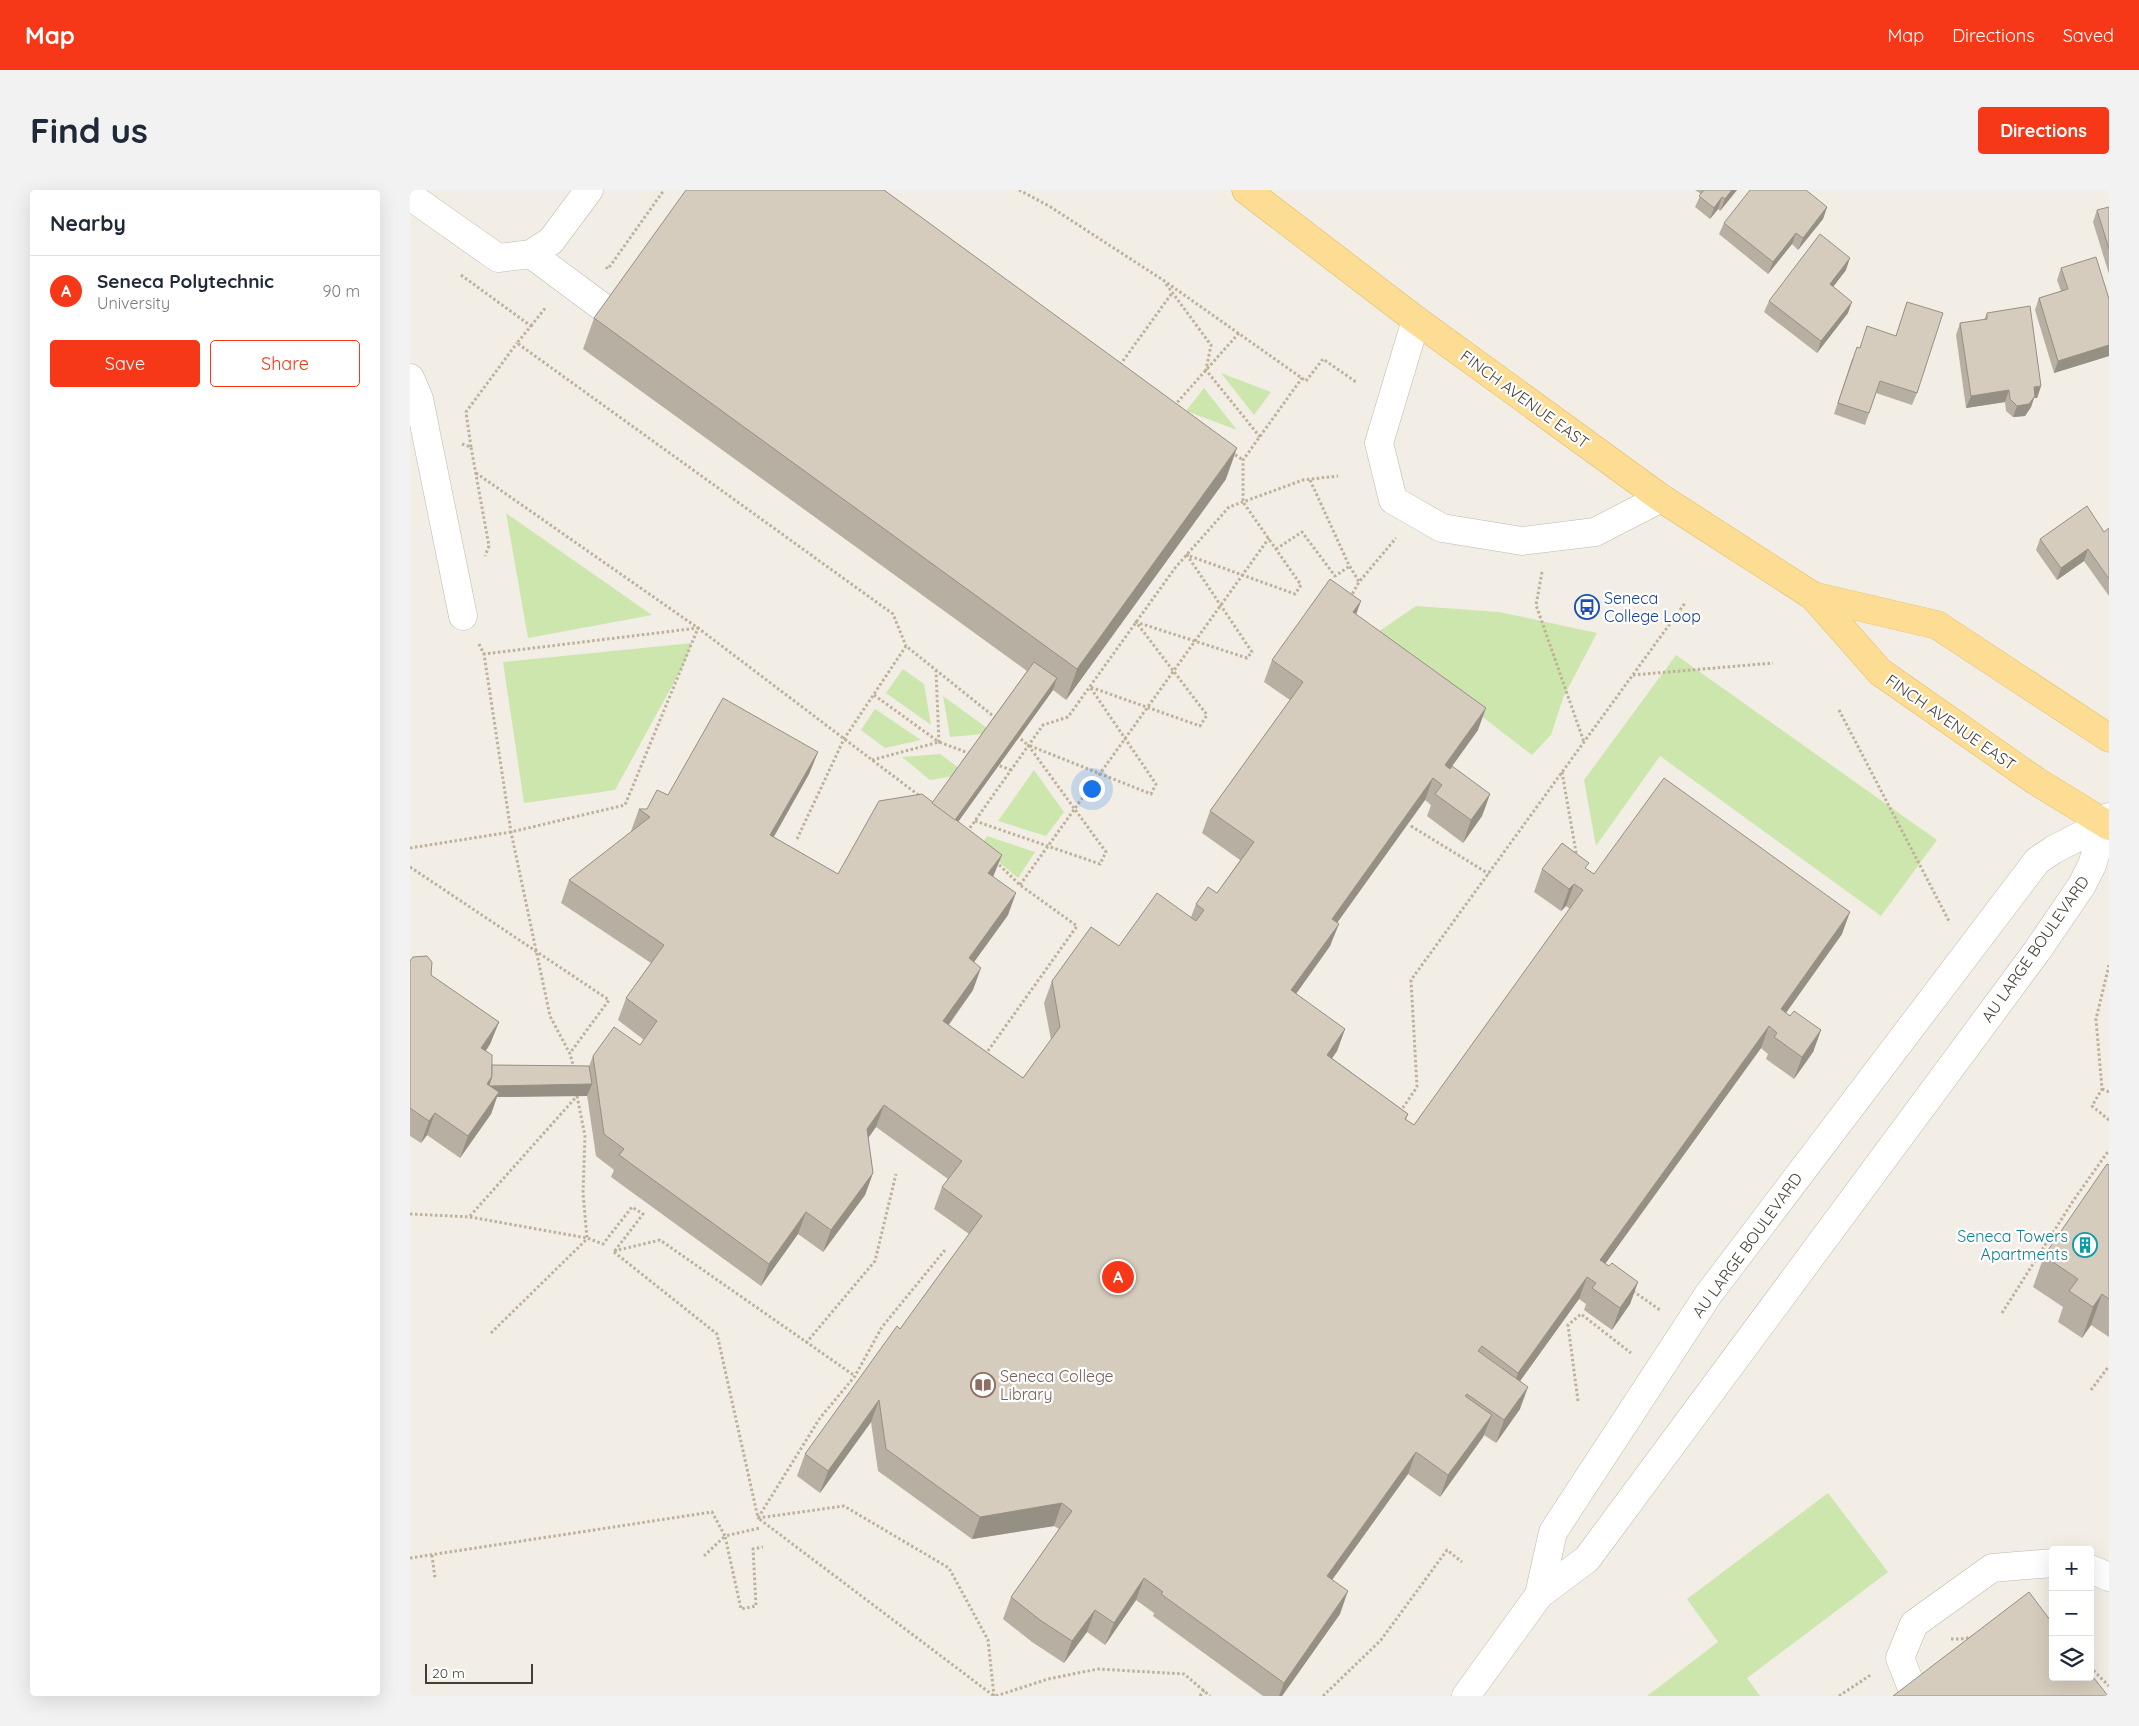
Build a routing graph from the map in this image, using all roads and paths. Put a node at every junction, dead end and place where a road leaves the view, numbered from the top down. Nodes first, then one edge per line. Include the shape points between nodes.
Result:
1 (590, 190) edge
2 (664, 190) edge
3 (1019, 190) edge
4 (1246, 190) edge
5 (410, 196) edge
6 (530, 254) junction
7 (600, 264) dead end
8 (458, 273) dead end
9 (1163, 280) junction
10 (1172, 293) junction
11 (549, 304) dead end
12 (609, 312) edge
13 (1416, 320) junction
14 (531, 326) junction
15 (1239, 333) junction
16 (517, 344) junction
17 (1117, 368) edge
18 (1206, 370) junction
19 (410, 378) edge
20 (1302, 378) junction
21 (1356, 382) dead end
22 (1179, 414) edge
23 (1260, 437) junction
24 (471, 447) dead end
25 (1227, 448) edge
26 (1243, 460) junction
27 (476, 473) dead end
28 (1338, 476) dead end
29 (1310, 480) junction
30 (1661, 498) junction
31 (1243, 502) junction
32 (1269, 538) junction
33 (1548, 538) junction
34 (1276, 549) junction
35 (1187, 555) junction
36 (1381, 556) dead end
37 (1350, 566) junction
38 (1243, 574) junction
39 (1359, 582) junction
40 (1813, 596) junction
41 (1347, 603) edge
42 (1685, 603) dead end
43 (1221, 606) junction
44 (463, 616) dead end
45 (1136, 622) junction
46 (698, 628) junction
47 (1195, 642) junction
48 (906, 646) junction
49 (484, 654) dead end
50 (1773, 663) dead end
51 (936, 670) junction
52 (1174, 671) junction
53 (1633, 675) junction
54 (1090, 686) junction
55 (874, 695) junction
56 (1147, 707) junction
57 (1840, 710) dead end
58 (998, 720) edge
59 (1013, 732) edge
60 (1125, 738) junction
61 (2109, 738) edge
62 (844, 739) junction
63 (939, 742) junction
64 (1584, 743) junction
65 (1028, 745) junction
66 (975, 756) edge
67 (872, 760) junction
68 (993, 763) edge
69 (1011, 770) junction
70 (1562, 772) junction
71 (1100, 773) junction
72 (926, 801) edge
73 (1075, 808) junction
74 (975, 822) junction
75 (2108, 822) edge
76 (1411, 826) edge
77 (961, 829) edge
78 (511, 832) junction
79 (966, 834) junction
80 (797, 839) dead end
81 (973, 840) edge
82 (1048, 846) junction
83 (410, 848) edge
84 (992, 858) edge
85 (1578, 859) edge
86 (410, 867) edge
87 (1489, 874) junction
88 (1020, 885) junction
89 (1954, 931) dead end
90 (537, 954) junction
91 (2109, 965) edge
92 (570, 1054) junction
93 (985, 1056) edge
94 (574, 1070) edge
95 (2102, 1089) junction
96 (2109, 1092) edge
97 (1399, 1114) edge
98 (2109, 1120) edge
99 (2109, 1150) edge
100 (896, 1174) dead end
101 (410, 1214) edge
102 (470, 1217) junction
103 (587, 1238) junction
104 (946, 1250) dead end
105 (614, 1252) junction
106 (1630, 1289) edge
107 (2002, 1313) dead end
108 (1668, 1316) dead end
109 (491, 1333) dead end
110 (806, 1343) junction
111 (1632, 1354) dead end
112 (2109, 1366) edge
113 (855, 1376) junction
114 (2091, 1390) dead end
115 (1578, 1401) dead end
116 (758, 1518) junction
117 (760, 1528) dead end
118 (725, 1536) junction
119 (762, 1547) dead end
120 (432, 1555) junction
121 (704, 1556) dead end
122 (410, 1558) edge
123 (1462, 1562) dead end
124 (2049, 1563) edge
125 (2094, 1571) edge
126 (2109, 1577) edge
127 (435, 1578) dead end
128 (1539, 1595) junction
129 (1976, 1635) edge
130 (1945, 1638) dead end
131 (2094, 1671) edge
132 (2109, 1686) edge
133 (1204, 1690) junction
134 (994, 1696) edge
135 (1200, 1696) edge
136 (1210, 1696) edge
137 (1323, 1696) edge
138 (1466, 1696) edge
139 (1915, 1696) edge

1 - 6 street via 552,241
2 - 7 path via 608,269
3 - 9 path
4 - 13 main road, FINCH AVENUE EAST
5 - 6 street via 498,258
6 - 12 street
8 - 14 path
9 - 10 path
9 - 15 path
10 - 17 path
10 - 18 path via 1211,345
11 - 14 path
13 - 30 main road, FINCH AVENUE EAST
13 - 33 street via 1379,443 1392,500 1442,528 1522,541
14 - 16 path
15 - 18 path
15 - 20 path
16 - 24 path via 466,412
16 - 48 path via 893,614
18 - 22 path via 1171,408
18 - 23 path
19 - 44 street via 421,408
20 - 21 path via 1306,381 1323,358
20 - 23 path
23 - 26 path
25 - 26 path
26 - 31 path
27 - 46 path
28 - 29 path
29 - 31 path
29 - 37 path
30 - 33 street via 1595,532
30 - 40 main road, FINCH AVENUE EAST
31 - 32 path
31 - 35 path via 1229,507
32 - 34 path
32 - 38 path
33 - 64 path via 1536,604
34 - 37 path via 1302,532 1335,576
34 - 38 path via 1301,585 1295,594
35 - 38 path
35 - 43 path
35 - 45 path
36 - 39 path
37 - 39 path
38 - 43 path
39 - 41 path
40 - 61 main road, FINCH AVENUE EAST via 1937,625
40 - 75 main road, FINCH AVENUE EAST via 1880,672 2036,781
42 - 53 path
43 - 47 path
43 - 47 path via 1252,652 1247,658
45 - 47 path
45 - 52 path
45 - 54 path
46 - 49 path
46 - 62 path
46 - 78 path via 625,805
47 - 52 path
48 - 51 path
48 - 55 path
50 - 53 path
51 - 58 path
51 - 63 path
52 - 56 path
52 - 56 path via 1207,715 1200,726
53 - 64 path
54 - 56 path
54 - 60 path
54 - 65 path via 1068,717 1043,725
55 - 62 path
55 - 63 path
56 - 60 path
57 - 89 path
59 - 65 path
60 - 71 path
60 - 71 path via 1156,784 1151,794
62 - 67 path
62 - 80 path
63 - 66 path
63 - 67 path
64 - 70 path
65 - 69 path
65 - 71 path
65 - 73 path
67 - 72 path
68 - 69 path
69 - 74 path
70 - 85 path
70 - 87 path
71 - 73 path
73 - 82 path
73 - 82 path via 1106,852 1100,864
74 - 79 path
74 - 82 path
75 - 128 street, AU LARGE BOULEVARD via 2082,885 2037,951 1587,1559
75 - 128 street, AU LARGE BOULEVARD via 2037,861 1708,1295 1553,1532
76 - 87 path
77 - 79 path
78 - 83 path
78 - 90 path
79 - 81 path
82 - 88 path
84 - 88 path
86 - 90 path
87 - 97 path via 1412,980 1418,1087
88 - 93 path via 1077,926
90 - 92 path via 550,1016
90 - 92 path via 608,1000
91 - 95 path via 2096,1019
92 - 94 path
95 - 96 path
95 - 98 path via 2092,1106
99 - 107 path
100 - 110 path via 875,1261
101 - 102 path
102 - 103 path
102 - 103 path via 577,1096 585,1136
103 - 105 path via 603,1244 632,1207 643,1214
103 - 109 path
104 - 113 path via 882,1327
105 - 110 path via 660,1240
105 - 116 path via 717,1334
106 - 108 path
110 - 113 path
111 - 115 path via 1581,1314 1568,1325
112 - 114 path
113 - 116 path via 820,1418
116 - 134 path
116 - 134 path via 844,1506 949,1568 988,1640
117 - 118 path
118 - 119 path via 741,1609 756,1606 753,1549
118 - 120 path via 712,1512
118 - 121 path
120 - 122 path
120 - 127 path
123 - 137 path via 1447,1550 1381,1640
124 - 139 street via 1992,1568 1914,1624 1900,1658
125 - 126 street
128 - 138 street, AU LARGE BOULEVARD
129 - 130 path via 1961,1640
131 - 132 path
133 - 134 path via 1184,1674 1098,1669 1048,1679
133 - 135 path
133 - 136 path

